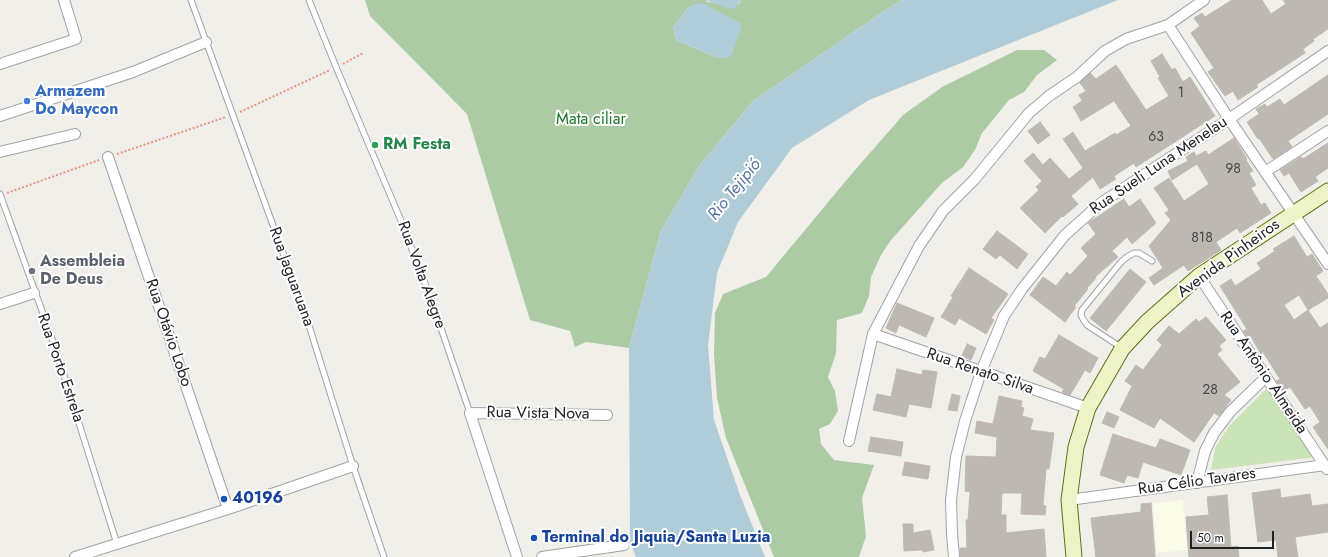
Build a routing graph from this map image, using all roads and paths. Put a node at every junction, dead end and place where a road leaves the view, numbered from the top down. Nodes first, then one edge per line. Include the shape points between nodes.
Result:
1 (64, 0) edge
2 (191, 0) edge
3 (309, 0) edge
4 (1204, 0) edge
5 (1168, 25) junction
6 (206, 42) junction
7 (1328, 51) edge
8 (363, 53) dead end
9 (0, 64) edge
10 (336, 67) junction
11 (232, 115) junction
12 (0, 116) edge
13 (1229, 119) junction
14 (1328, 131) edge
15 (75, 134) dead end
16 (0, 152) edge
17 (108, 157) junction
18 (1265, 172) junction
19 (1328, 191) edge
20 (0, 194) edge
21 (1294, 214) junction
22 (1152, 261) dead end
23 (1328, 264) edge
24 (1199, 276) junction
25 (34, 293) junction
26 (0, 304) edge
27 (873, 334) junction
28 (1122, 349) junction
29 (981, 372) junction
30 (1266, 378) junction
31 (1088, 408) junction
32 (470, 413) junction
33 (607, 415) dead end
34 (849, 441) dead end
35 (353, 466) junction
36 (1326, 468) edge
37 (1197, 483) junction
38 (1069, 500) junction
39 (228, 509) junction
40 (117, 544) junction
41 (624, 545) dead end
42 (75, 557) edge
43 (384, 557) edge
44 (517, 557) edge
45 (542, 557) edge
46 (954, 557) edge
47 (1074, 557) edge

1 - 9 street via 76,39
2 - 6 lane, Rua Jaguaruana
3 - 10 lane, Rua Volta Alegre
4 - 5 street
5 - 13 street
5 - 27 street via 1126,39 1105,51 1077,77 1029,113 974,180 943,212 919,246
6 - 11 lane, Rua Jaguaruana
6 - 12 street via 134,72
7 - 13 street, Rua Sueli Luna Menelau
8 - 10 path
10 - 11 path
10 - 32 lane, Rua Volta Alegre via 402,223
11 - 17 path
11 - 35 lane, Rua Jaguaruana via 306,316
13 - 18 street
13 - 29 street, Rua Sueli Luna Menelau via 1101,203 1065,235 1004,316
14 - 18 street
15 - 16 street
17 - 20 path
17 - 39 street, Rua Otávio Lobo
18 - 21 street
19 - 21 street, Avenida Pinheiros
20 - 25 lane, Rua Porto Estrela
21 - 23 street
21 - 24 street, Avenida Pinheiros
22 - 28 lane via 1139,253 1127,257 1082,310 1083,319 1088,325
24 - 28 street, Avenida Pinheiros via 1147,322
24 - 30 street, Rua Antônio Almeida
25 - 26 street
25 - 40 lane, Rua Porto Estrela via 55,347
27 - 29 street, Rua Renato Silva
27 - 34 street
28 - 31 street, Avenida Pinheiros
29 - 31 street, Rua Renato Silva
29 - 46 street, Rua Sueli Luna Menelau via 964,421 956,457 951,500
30 - 36 street, Rua Antônio Almeida
30 - 37 street via 1230,412 1214,433 1205,451
31 - 38 street, Avenida Pinheiros via 1076,447
32 - 33 street, Rua Vista Nova
32 - 44 street, Rua Volta Alegre
35 - 39 street
35 - 43 lane, Rua Jaguaruana
36 - 37 street, Rua Célio Tavares
37 - 38 street, Rua Célio Tavares
38 - 47 street, Avenida Pinheiros
39 - 40 street
40 - 42 street
41 - 45 street

